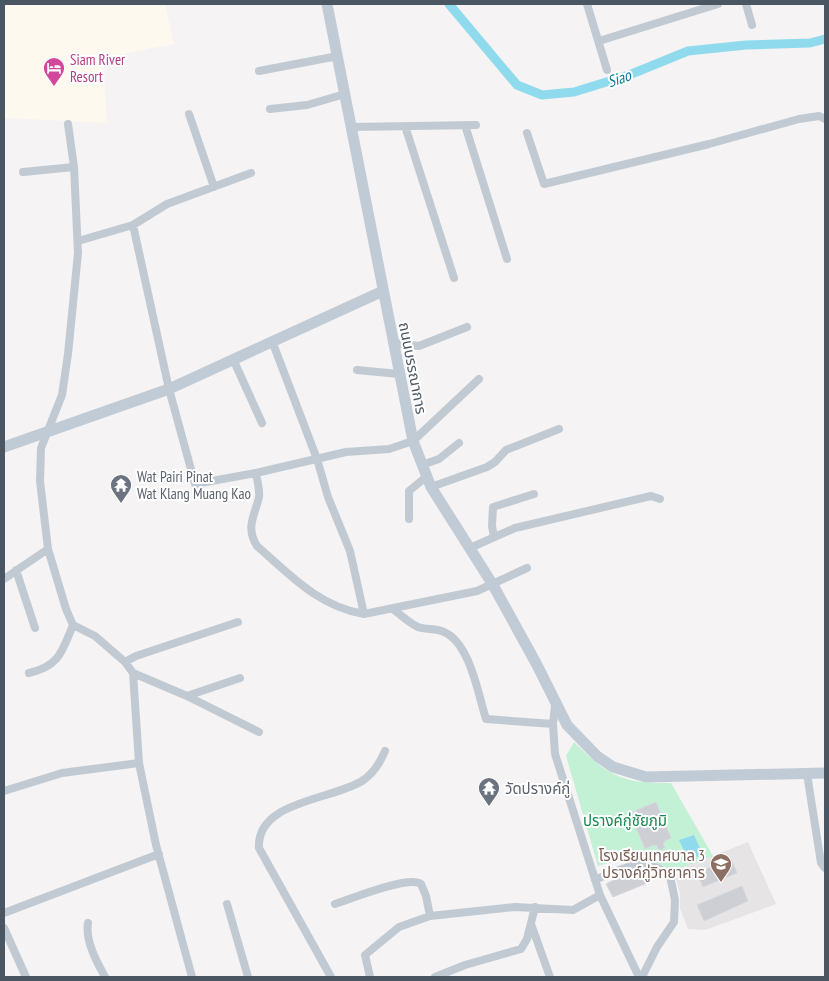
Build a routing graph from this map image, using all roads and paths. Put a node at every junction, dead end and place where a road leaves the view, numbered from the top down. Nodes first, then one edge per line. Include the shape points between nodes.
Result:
1 (587, 4) edge
2 (718, 4) edge
3 (746, 4) edge
4 (328, 6) edge
5 (752, 25) dead end
6 (599, 41) junction
7 (338, 56) junction
8 (607, 70) dead end
9 (259, 71) dead end
10 (345, 94) junction
11 (270, 109) dead end
12 (190, 114) dead end
13 (825, 119) edge
14 (68, 124) dead end
15 (464, 125) junction
16 (476, 125) dead end
17 (405, 126) junction
18 (351, 127) junction
19 (527, 133) dead end
20 (74, 167) junction
21 (22, 172) dead end
22 (251, 173) dead end
23 (214, 187) junction
24 (133, 225) junction
25 (78, 242) junction
26 (507, 259) dead end
27 (454, 278) dead end
28 (383, 291) junction
29 (467, 327) dead end
30 (272, 341) junction
31 (394, 343) junction
32 (234, 359) junction
33 (358, 370) dead end
34 (399, 374) junction
35 (479, 379) dead end
36 (169, 389) junction
37 (262, 423) dead end
38 (559, 429) dead end
39 (45, 434) junction
40 (413, 441) junction
41 (459, 443) dead end
42 (4, 447) edge
43 (317, 459) junction
44 (422, 465) junction
45 (256, 473) junction
46 (429, 482) junction
47 (534, 494) dead end
48 (660, 499) dead end
49 (408, 519) dead end
50 (494, 537) junction
51 (470, 548) junction
52 (48, 549) junction
53 (527, 568) dead end
54 (16, 570) junction
55 (4, 579) edge
56 (493, 585) junction
57 (393, 609) junction
58 (364, 614) junction
59 (238, 622) dead end
60 (73, 625) junction
61 (35, 628) dead end
62 (125, 662) junction
63 (29, 673) dead end
64 (133, 673) junction
65 (240, 678) dead end
66 (188, 696) junction
67 (555, 706) junction
68 (553, 724) junction
69 (258, 732) dead end
70 (385, 751) dead end
71 (139, 763) junction
72 (825, 773) edge
73 (807, 774) junction
74 (4, 792) edge
75 (159, 854) junction
76 (825, 868) edge
77 (595, 880) junction
78 (600, 895) junction
79 (227, 904) dead end
80 (335, 904) dead end
81 (535, 907) junction
82 (4, 913) edge
83 (430, 916) junction
84 (88, 923) dead end
85 (531, 924) junction
86 (4, 928) edge
87 (26, 977) edge
88 (105, 977) edge
89 (192, 977) edge
90 (248, 977) edge
91 (331, 977) edge
92 (370, 977) edge
93 (435, 977) edge
94 (550, 977) edge
95 (640, 977) edge

1 - 6 street
2 - 6 street
3 - 5 street
4 - 7 street, ถนนบรรณาการ
6 - 8 street
7 - 9 street
7 - 10 street, ถนนบรรณาการ
10 - 11 street via 308,105
10 - 18 street, ถนนบรรณาการ
12 - 23 street
13 - 19 street via 819,116 799,119 544,184
14 - 20 street
15 - 16 street
15 - 17 street
15 - 26 street
17 - 18 street
17 - 27 street
18 - 28 street, ถนนบรรณาการ
20 - 21 street
20 - 25 street
22 - 23 street
23 - 24 street via 167,204
24 - 25 street
24 - 36 street
25 - 39 street via 62,395
28 - 30 street
28 - 31 street, ถนนบรรณาการ
29 - 31 street via 419,346
30 - 32 street
30 - 43 street
31 - 34 street, ถนนบรรณาการ
32 - 36 street
32 - 37 street
33 - 34 street
34 - 40 street, ถนนบรรณาการ
35 - 40 street
36 - 39 street
36 - 45 street via 195,484
38 - 46 street via 506,450 487,467
39 - 42 street
39 - 52 street via 40,448 40,481
40 - 43 street via 389,449 346,452
40 - 44 street, ถนนบรรณาการ
41 - 44 street via 439,459
43 - 45 street
43 - 58 street via 350,551
44 - 46 street, ถนนบรรณาการ
45 - 58 street via 259,495 250,521 252,539 257,546 316,597 349,612
46 - 49 street via 409,491
46 - 51 street, ถนนบรรณาการ
47 - 50 street via 493,507
48 - 50 street via 651,496 515,528
50 - 51 street
51 - 56 street, ถนนบรรณาการ
52 - 54 street
52 - 60 street
53 - 56 street
54 - 55 street
54 - 61 street
56 - 57 street
56 - 67 street, ถนนบรรณาการ via 537,665
57 - 58 street
57 - 68 street via 418,627 442,631 459,643 486,719
59 - 62 street
60 - 62 street via 96,636
60 - 63 street via 57,661
62 - 64 street
64 - 66 street
64 - 71 street
65 - 66 street
66 - 69 street
67 - 68 street
67 - 73 street, ถนนบรรณาการ via 567,725 597,756 628,774 646,777
68 - 77 street via 555,754
70 - 91 street via 372,773 362,781 318,799 287,807 275,815 260,837 259,848
71 - 74 street via 74,771
71 - 75 street
72 - 73 street, ถนนบรรณาการ
73 - 76 street via 821,863
75 - 82 street
75 - 89 street
77 - 78 street
77 - 95 street via 636,865 670,876 675,900 674,922
78 - 81 street via 573,910
78 - 95 street
79 - 90 street
80 - 83 street via 414,882 420,884 426,896
81 - 83 street
81 - 85 street
83 - 92 street via 399,927 374,946 364,958
84 - 88 street via 92,950
85 - 93 street via 521,949
85 - 94 street
86 - 87 street

